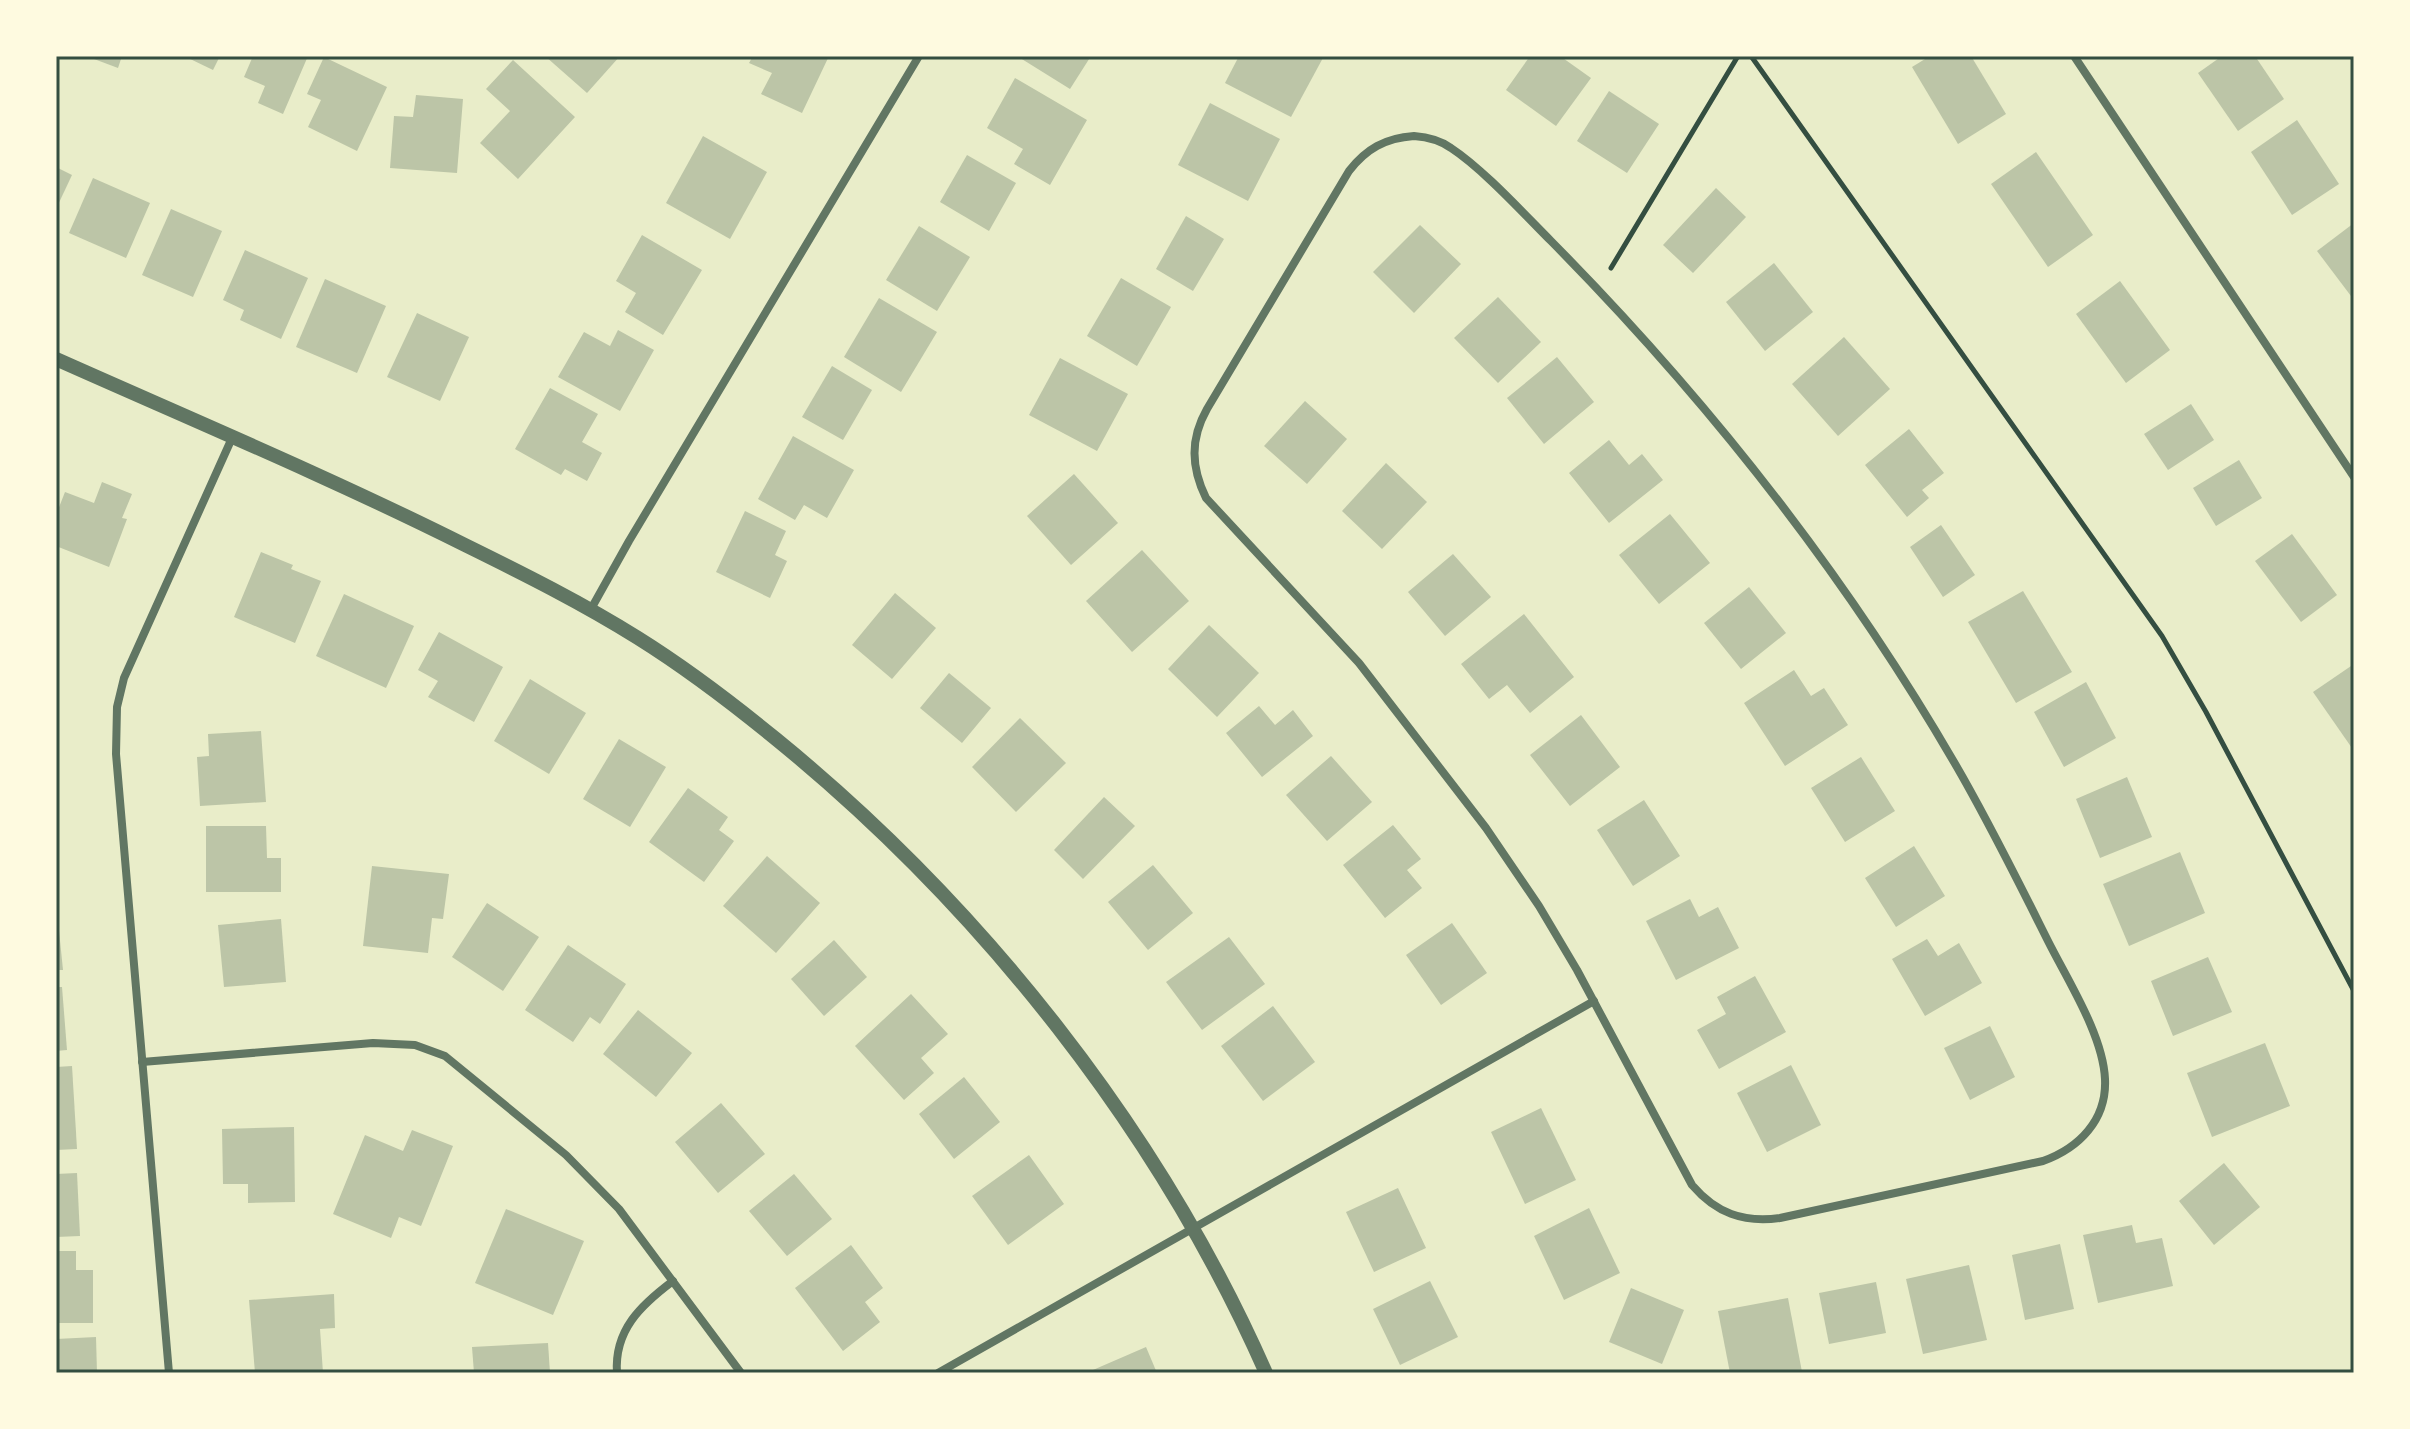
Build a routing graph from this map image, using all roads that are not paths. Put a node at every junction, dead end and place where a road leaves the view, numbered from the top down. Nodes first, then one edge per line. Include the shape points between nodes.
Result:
1 (919, 56) edge
2 (2074, 56) edge
3 (56, 359) edge
4 (232, 438) junction
5 (2354, 477) edge
6 (591, 609) junction
7 (1594, 1001) junction
8 (142, 1062) junction
9 (1192, 1229) junction
10 (673, 1281) junction
11 (169, 1373) edge
12 (617, 1373) edge
13 (741, 1373) edge
14 (938, 1373) edge
15 (1266, 1373) edge

1 - 6 street
2 - 5 street
3 - 4 street
4 - 6 street
4 - 8 street via 129,666 117,707 116,754
6 - 9 street via 661,653 765,731 871,821 936,887 1006,963 1095,1079
7 - 7 street via 1692,1185 1711,1205 1749,1219 1780,1218 2055,1156 2088,1132 2104,1095 2104,1068 2091,1029 1998,843 1906,684 1802,532 1688,389 1536,227 1450,147 1427,137 1401,137 1376,145 1349,171 1201,420 1194,447 1196,474 1220,515 1359,663 1425,746 1514,868
7 - 9 street
8 - 10 street via 373,1043 435,1051 581,1169
8 - 11 street
9 - 14 street
9 - 15 street
10 - 12 street via 628,1325 619,1342
10 - 13 street

